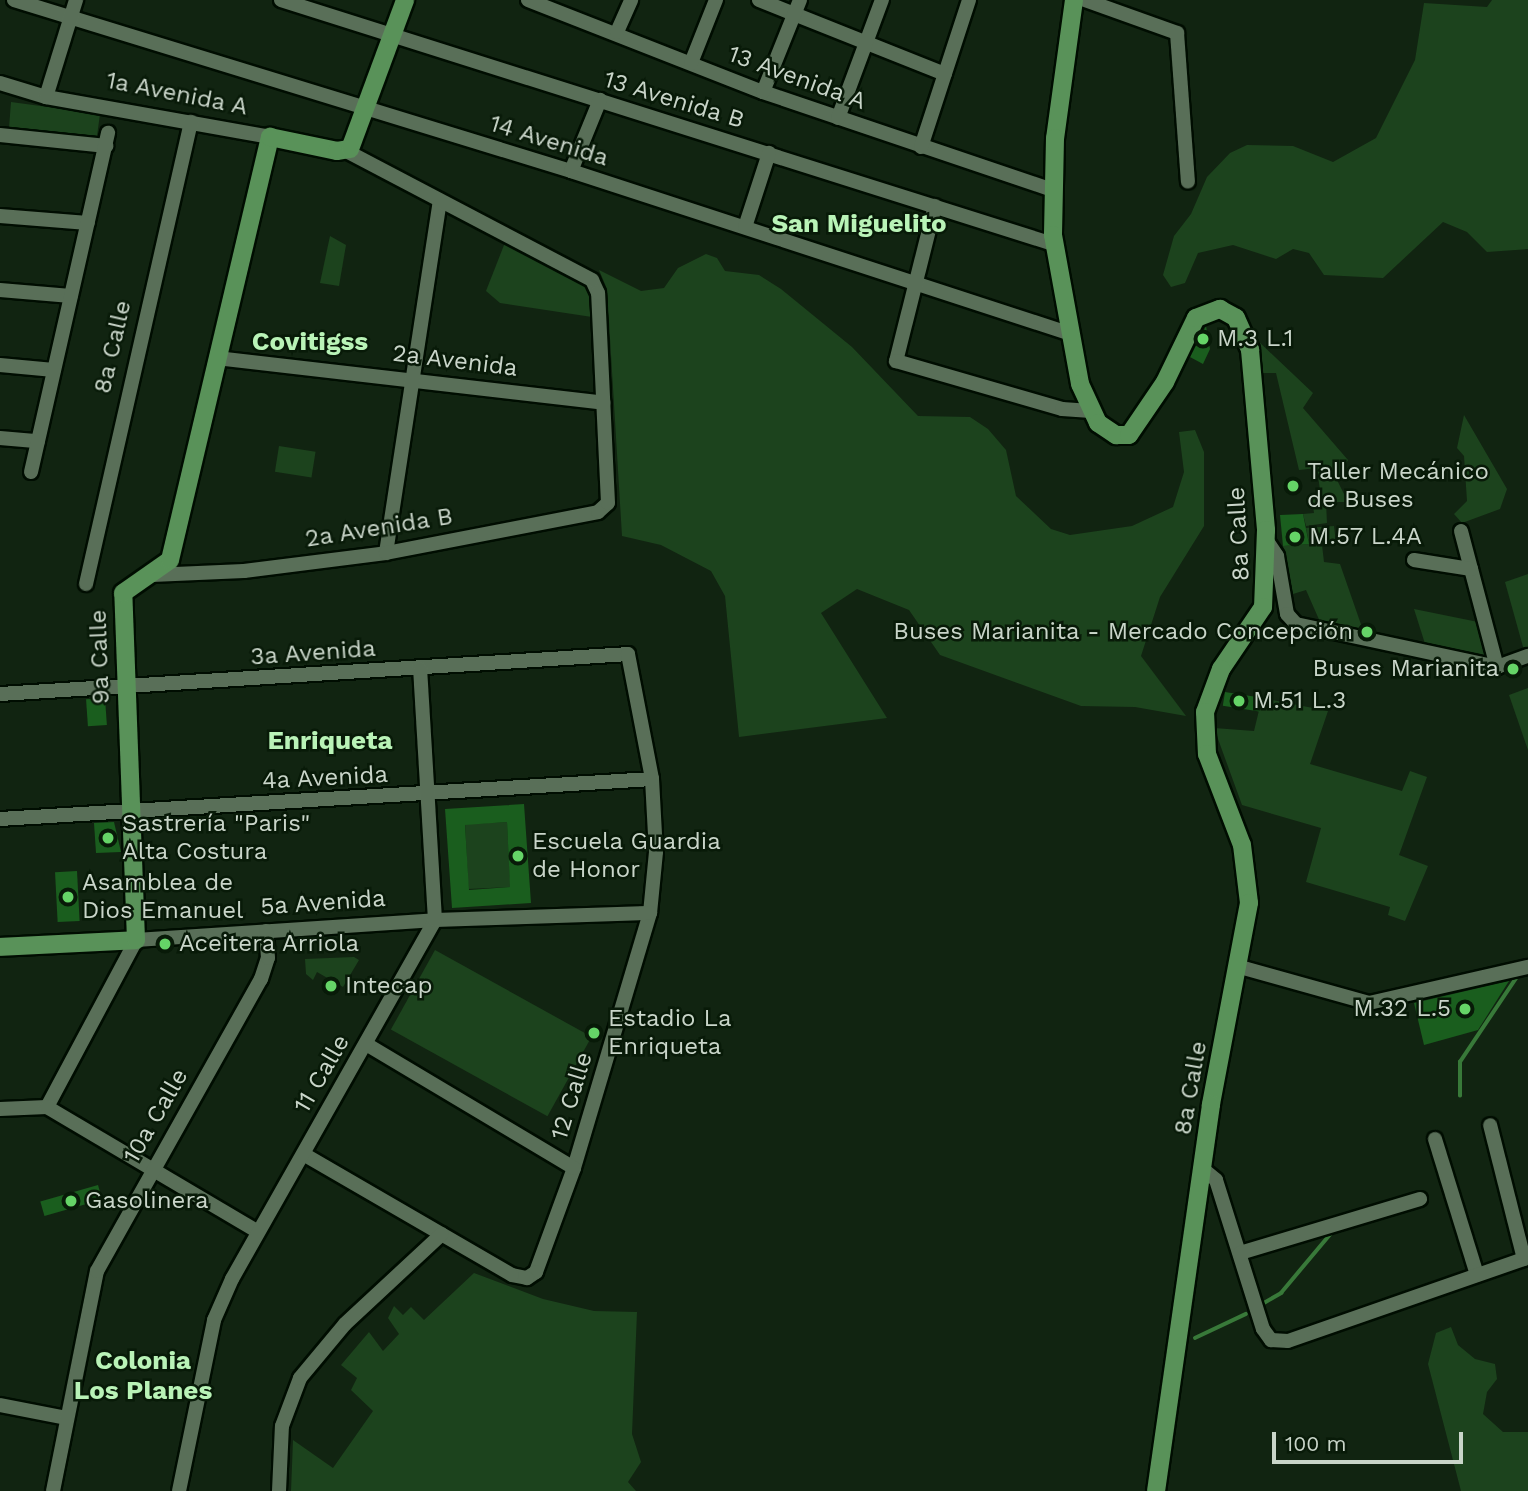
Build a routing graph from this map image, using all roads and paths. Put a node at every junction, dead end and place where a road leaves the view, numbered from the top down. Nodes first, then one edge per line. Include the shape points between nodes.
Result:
1 (14, 0) edge
2 (76, 0) edge
3 (281, 0) edge
4 (405, 0) edge
5 (528, 0) edge
6 (631, 0) edge
7 (716, 0) edge
8 (759, 0) edge
9 (882, 0) edge
10 (969, 0) edge
11 (1074, 0) edge
12 (1085, 0) edge
13 (798, 7) edge
14 (70, 18) junction
15 (617, 32) junction
16 (393, 35) junction
17 (868, 44) junction
18 (691, 63) junction
19 (945, 74) junction
20 (0, 83) edge
21 (763, 92) junction
22 (46, 97) junction
23 (600, 100) junction
24 (367, 108) junction
25 (838, 118) junction
26 (191, 122) junction
27 (0, 135) edge
28 (270, 137) junction
29 (921, 147) junction
30 (346, 151) junction
31 (769, 153) junction
32 (571, 171) junction
33 (1188, 182) dead end
34 (1053, 190) junction
35 (440, 202) junction
36 (935, 206) junction
37 (0, 216) edge
38 (88, 223) junction
39 (745, 228) junction
40 (1053, 244) junction
41 (915, 283) junction
42 (0, 290) edge
43 (71, 296) junction
44 (1068, 333) junction
45 (217, 358) junction
46 (0, 365) edge
47 (54, 370) junction
48 (411, 378) junction
49 (603, 402) junction
50 (1091, 411) junction
51 (0, 438) edge
52 (38, 441) junction
53 (31, 471) dead end
54 (1461, 531) dead end
55 (1267, 541) junction
56 (386, 553) junction
57 (1414, 560) dead end
58 (1471, 569) junction
59 (152, 575) junction
60 (86, 584) dead end
61 (628, 654) joint
62 (1528, 656) edge
63 (1497, 667) junction
64 (420, 668) junction
65 (126, 690) junction
66 (0, 694) edge
67 (652, 779) junction
68 (425, 794) junction
69 (133, 812) junction
70 (0, 819) edge
71 (650, 913) junction
72 (435, 920) junction
73 (266, 931) junction
74 (136, 940) junction
75 (0, 947) edge
76 (1240, 967) junction
77 (1522, 969) edge
78 (366, 1044) junction
79 (47, 1107) junction
80 (0, 1109) edge
81 (1490, 1125) dead end
82 (1435, 1139) dead end
83 (303, 1154) junction
84 (574, 1168) junction
85 (1203, 1169) junction
86 (150, 1172) junction
87 (1420, 1199) dead end
88 (257, 1231) junction
89 (442, 1234) junction
90 (1240, 1253) junction
91 (1477, 1275) junction
92 (0, 1405) edge
93 (67, 1418) junction
94 (53, 1491) edge
95 (179, 1491) edge
96 (279, 1491) edge
97 (1156, 1491) edge

1 - 14 street, 14 Avenida
2 - 14 street
3 - 16 street, 13 Avenida B
4 - 16 main road
5 - 15 street, 13 Avenida A
6 - 15 street
7 - 18 street
8 - 13 street
9 - 17 street
10 - 19 street
11 - 34 main road
12 - 33 street via 1177,33
13 - 17 street
13 - 21 street
14 - 22 street
14 - 24 street, 14 Avenida
15 - 18 street, 13 Avenida A
16 - 23 street, 13 Avenida B
16 - 24 main road
17 - 19 street
17 - 25 street
18 - 21 street, 13 Avenida A
19 - 29 street
20 - 22 street, 1a Avenida A
21 - 25 street, 13 Avenida A
22 - 26 street, 1a Avenida A
23 - 31 street, 13 Avenida B
23 - 32 street
24 - 30 main road
24 - 32 street, 14 Avenida
25 - 29 street, 13 Avenida A
26 - 28 street, 1a Avenida A
26 - 60 street, 8a Calle
27 - 38 street via 107,139
28 - 30 main road, 1a Avenida A
28 - 45 main road, 9a Calle
29 - 34 street, 13 Avenida A
30 - 35 street, 1a Avenida A
31 - 36 street, 13 Avenida B
31 - 39 street
32 - 39 street, 14 Avenida
34 - 40 main road
35 - 48 street
35 - 49 street, 1a Avenida A via 588,276 597,288
36 - 40 street, 13 Avenida B
36 - 41 street
37 - 38 street
38 - 43 street
39 - 41 street, 14 Avenida
40 - 44 main road
41 - 44 street, 14 Avenida
41 - 50 street via 899,363 1062,409
42 - 43 street
43 - 47 street
44 - 50 main road
45 - 48 street, 2a Avenida
45 - 59 main road, 9a Calle via 173,551 166,566
46 - 47 street
47 - 52 street
48 - 49 street, 2a Avenida
48 - 56 street
49 - 56 street, 2a Avenida B via 608,503 598,512
50 - 55 main road, 8a Calle via 1109,431 1130,434 1196,318 1215,309 1231,314 1249,342
51 - 52 street
52 - 53 street
54 - 58 street
55 - 63 street via 1277,556 1287,614 1296,624
55 - 76 main road, 8a Calle via 1263,607 1221,669 1205,712 1208,754 1233,814 1247,871 1249,903
56 - 59 street, 2a Avenida B via 232,572
57 - 58 street
58 - 63 street
59 - 65 main road, 9a Calle via 128,586 122,595
61 - 64 street, 3a Avenida
61 - 67 street, 12 Calle
62 - 63 street
64 - 65 street, 3a Avenida
64 - 68 street
65 - 66 street, 3a Avenida
65 - 69 main road, 9a Calle
67 - 68 street, 4a Avenida
67 - 71 street, 12 Calle via 656,852
68 - 69 street, 4a Avenida
68 - 72 street
69 - 70 street, 4a Avenida
69 - 74 main road, 9a Calle
71 - 72 street, 5a Avenida
71 - 84 street, 12 Calle
72 - 73 street, 5a Avenida
72 - 78 street, 11 Calle
73 - 74 street, 5a Avenida
73 - 86 street, 10a Calle via 268,958 261,979
74 - 75 main road, 5a Avenida
74 - 79 street, 9a Calle
76 - 77 street via 1369,1003
76 - 85 main road, 8a Calle
78 - 83 street, 11 Calle
78 - 84 street
79 - 80 street
79 - 86 street
81 - 91 street via 1524,1259
82 - 91 street
83 - 88 street, 11 Calle
83 - 89 street
84 - 89 street, 12 Calle via 536,1272 527,1279
85 - 90 street via 1216,1180
85 - 97 main road, 8a Calle
86 - 88 street
86 - 93 street, 10a Calle via 97,1271
87 - 90 street
88 - 95 street, 11 Calle via 214,1320
89 - 96 street via 345,1324 300,1378 282,1426
90 - 91 street via 1260,1323 1275,1341 1300,1338
92 - 93 street
93 - 94 street, 10a Calle

